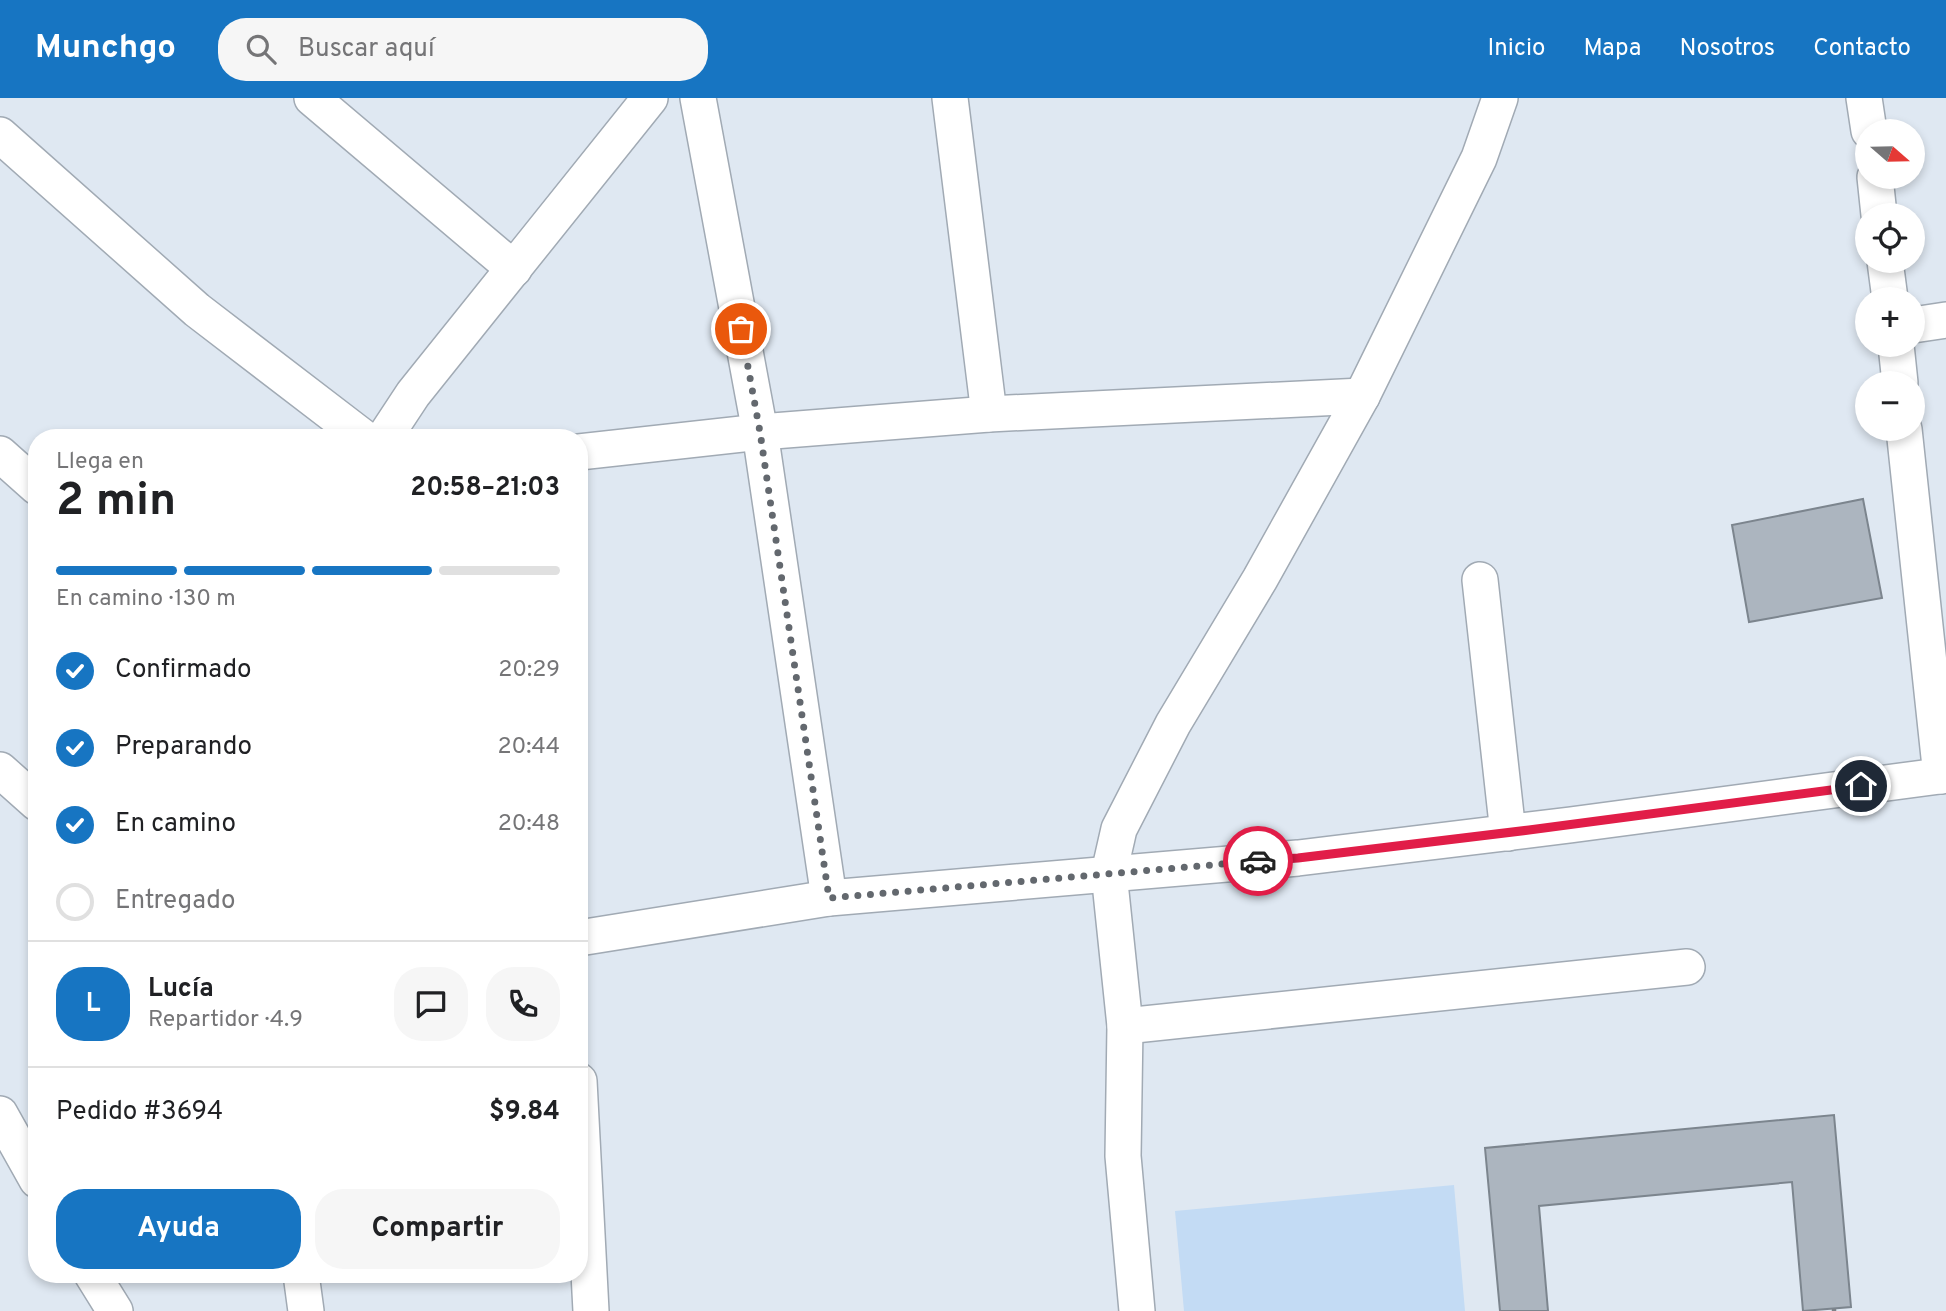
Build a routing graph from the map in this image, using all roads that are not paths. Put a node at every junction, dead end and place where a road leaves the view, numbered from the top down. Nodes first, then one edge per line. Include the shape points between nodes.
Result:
1 (312, 98) edge
2 (650, 98) edge
3 (698, 98) edge
4 (950, 98) edge
5 (1500, 98) edge
6 (1864, 98) edge
7 (1867, 119) edge
8 (0, 135) edge
9 (514, 269) junction
10 (1946, 320) edge
11 (1925, 323) edge
12 (1362, 396) junction
13 (989, 414) junction
14 (352, 429) edge
15 (390, 429) edge
16 (760, 432) junction
17 (1907, 441) edge
18 (588, 451) edge
19 (0, 454) edge
20 (28, 479) edge
21 (1932, 563) edge
22 (1480, 580) dead end
23 (0, 769) edge
24 (1943, 775) edge
25 (28, 795) edge
26 (1508, 833) junction
27 (1110, 873) junction
28 (829, 898) junction
29 (588, 937) edge
30 (1687, 967) dead end
31 (1125, 1026) junction
32 (0, 1114) edge
33 (28, 1164) edge
34 (588, 1254) edge
35 (98, 1283) edge
36 (302, 1283) edge
37 (115, 1311) edge
38 (306, 1311) edge
39 (591, 1311) edge
40 (1137, 1311) edge

1 - 9 street
2 - 9 street
3 - 16 street
4 - 13 street
5 - 12 street via 1479,158
6 - 7 street
8 - 14 street via 197,310
9 - 15 street
10 - 11 street
12 - 13 street
12 - 27 street via 1173,724 1119,829
13 - 16 street
16 - 18 street
16 - 28 street
17 - 21 street
19 - 20 street
21 - 24 street
22 - 26 street
23 - 25 street
24 - 26 street
26 - 27 street via 1298,858
27 - 28 street
27 - 31 street
28 - 29 street
30 - 31 street
31 - 40 street via 1123,1156
32 - 33 street
34 - 39 street
35 - 37 street
36 - 38 street

